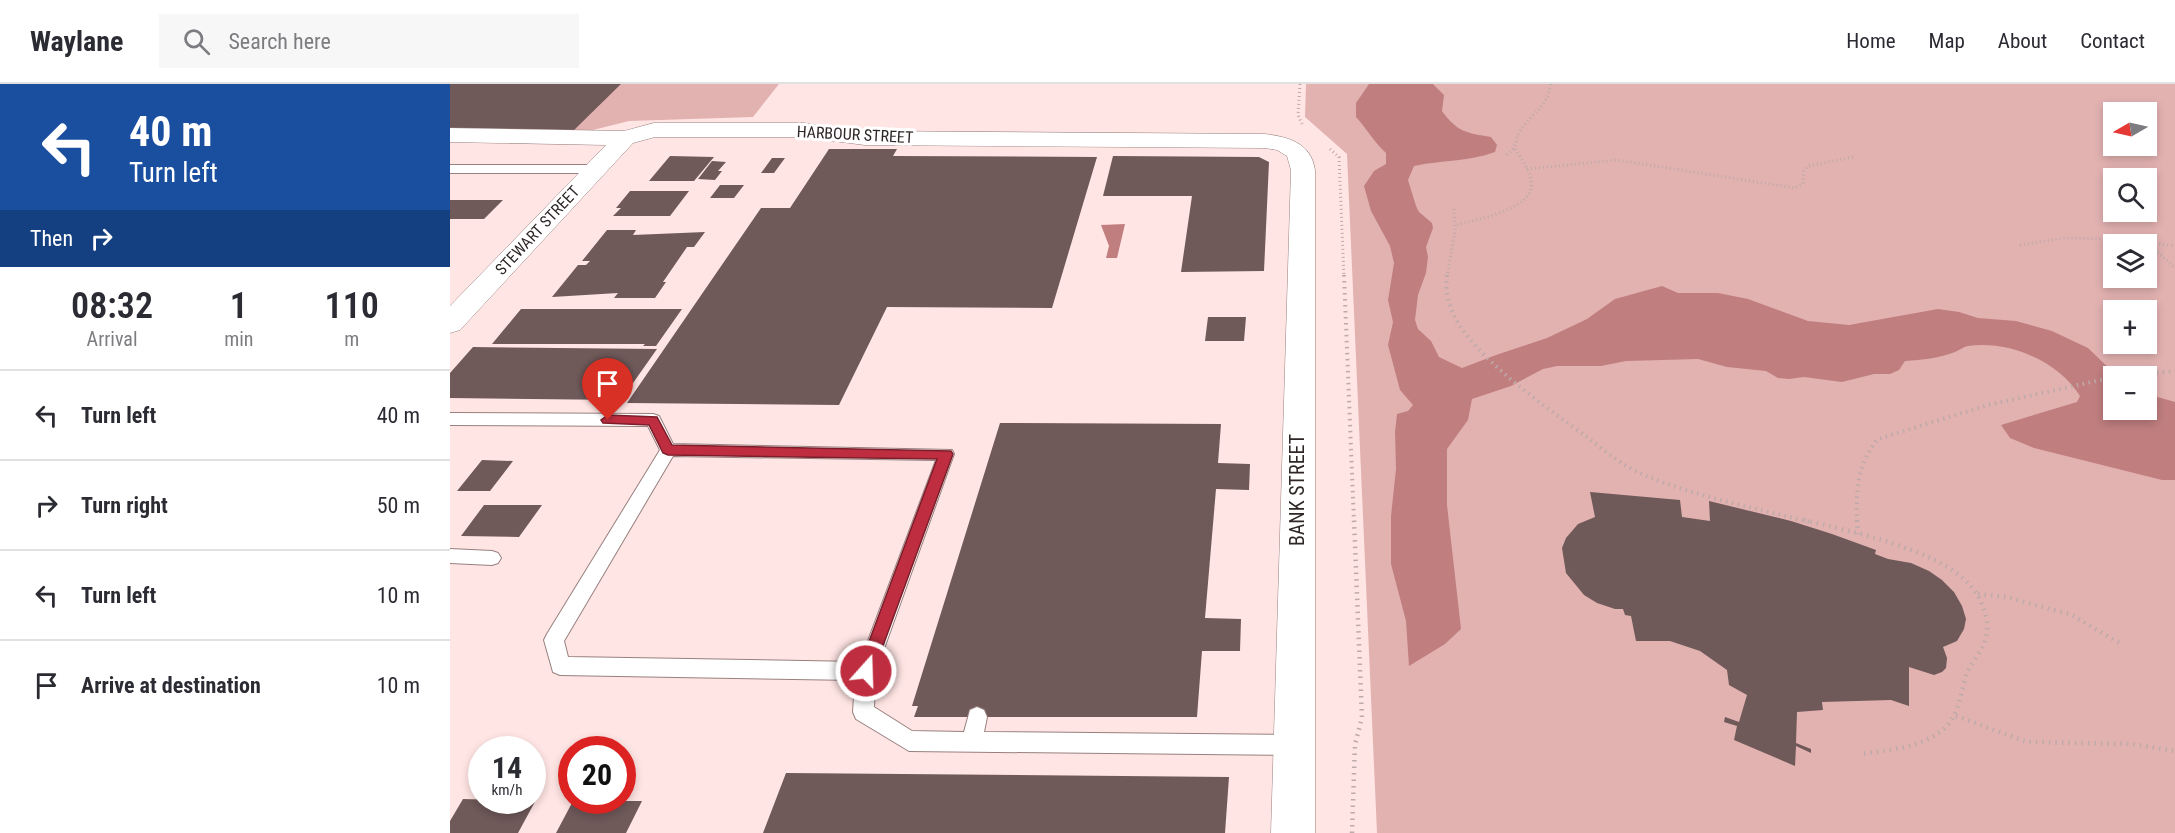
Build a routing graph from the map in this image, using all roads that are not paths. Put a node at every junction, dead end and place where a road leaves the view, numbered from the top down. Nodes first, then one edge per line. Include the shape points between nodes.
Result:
1 (450, 135) edge
2 (625, 138) junction
3 (1307, 140) joint
4 (594, 168) junction
5 (450, 169) edge
6 (450, 323) edge
7 (450, 419) edge
8 (668, 450) junction
9 (450, 556) edge
10 (492, 558) dead end
11 (866, 671) junction
12 (977, 717) dead end
13 (972, 742) junction
14 (1296, 745) junction
15 (1293, 833) edge

1 - 2 street, HARBOUR STREET
2 - 3 street, HARBOUR STREET via 654,130 803,130 865,138
2 - 4 street, STEWART STREET
3 - 14 street, BANK STREET via 1302,161 1297,399
4 - 5 lane
4 - 6 street, STEWART STREET
7 - 8 lane via 653,420
8 - 11 lane via 946,454
8 - 11 lane via 554,640 560,666
9 - 10 lane
11 - 13 lane via 863,712 909,741
12 - 13 lane
13 - 14 lane
14 - 15 street, BANK STREET

